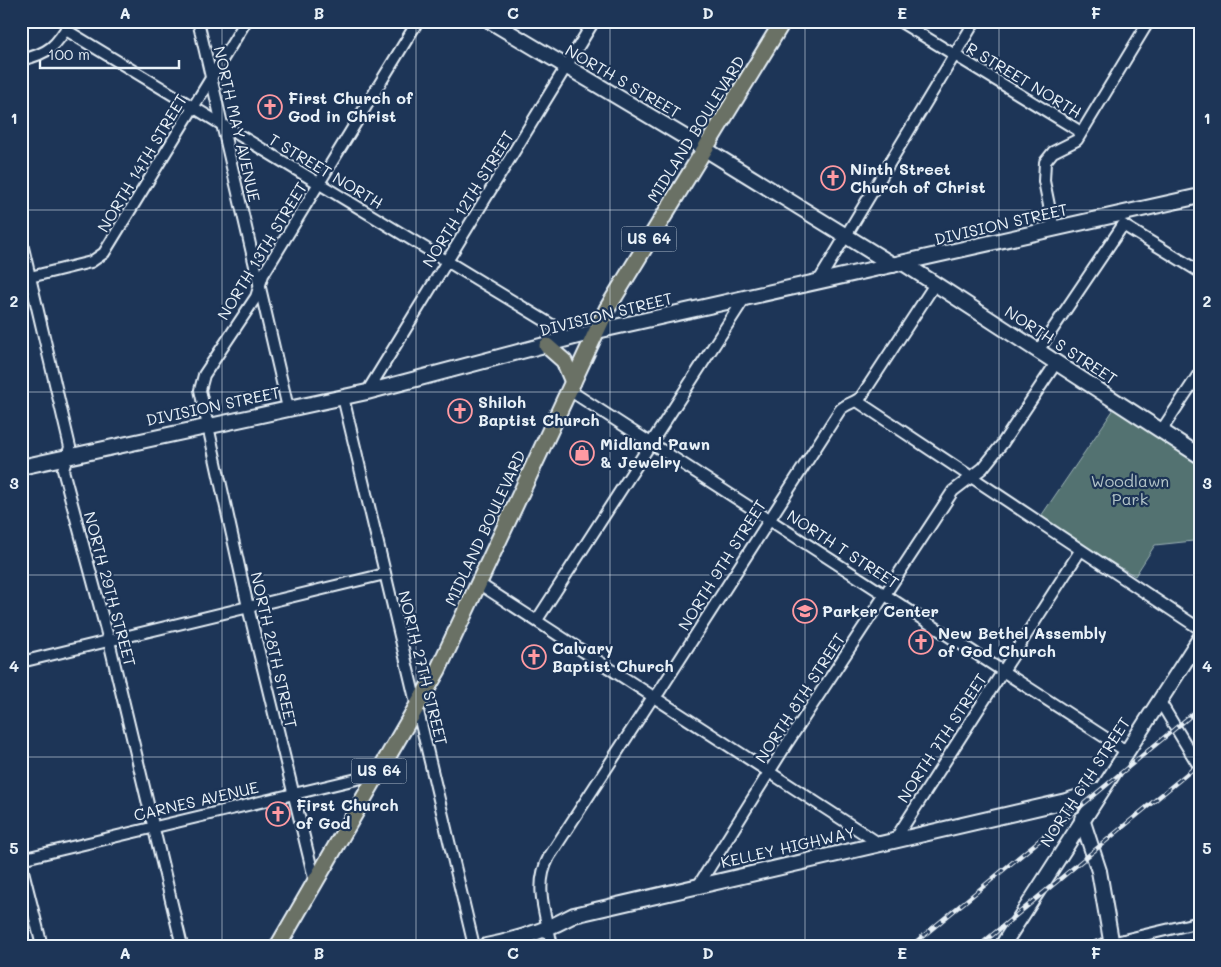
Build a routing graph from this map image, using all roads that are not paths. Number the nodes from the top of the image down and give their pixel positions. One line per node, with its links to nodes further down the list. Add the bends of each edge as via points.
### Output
1 (198, 21): 14 (street, NORTH MAY AVENUE)
2 (246, 21): 14 (street, NORTH 14TH STREET)
3 (418, 21): 19 (street, NORTH 13TH STREET)
4 (490, 21): 13 (street, NORTH S STREET)
5 (594, 21): 13 (street, NORTH 12TH STREET)
6 (783, 21): 18 (main road, MIDLAND BOULEVARD / US 64)
7 (899, 21): 11 (street, R STREET NORTH)
8 (975, 21): 11 (street)
9 (1149, 21): 17 (street)
10 (69, 26): 12 (street, via 54,48); 15 (street, T STREET NORTH)
11 (954, 55): 17 (street, R STREET NORTH); 23 (street)
12 (21, 60)
13 (566, 68): 18 (street, NORTH S STREET); 25 (street, NORTH 12TH STREET)
14 (211, 78): 15 (street, NORTH 14TH STREET); 16 (street, NORTH MAY AVENUE)
15 (194, 107): 16 (street, T STREET NORTH); 28 (street, NORTH 14TH STREET, via 99,259)
16 (222, 125): 19 (street, T STREET NORTH); 31 (street, NORTH MAY AVENUE)
17 (1081, 132): 22 (street, via 1077,140 1053,152 1045,162 1044,181)
18 (705, 149): 23 (street, NORTH S STREET); 33 (main road, MIDLAND BOULEVARD / US 64)
19 (319, 184): 25 (street, T STREET NORTH); 31 (street, NORTH 13TH STREET)
20 (1200, 196): 21 (street, DIVISION STREET)
21 (1122, 220): 22 (street, DIVISION STREET); 27 (street); 36 (street)
22 (1054, 230): 26 (street, DIVISION STREET)
23 (844, 236): 26 (street, NORTH S STREET); 29 (street)
24 (21, 239): 28 (street, NORTH 29TH STREET)
25 (446, 262): 34 (street, T STREET NORTH, via 557,328); 40 (street, NORTH 12TH STREET)
26 (898, 264): 29 (street, DIVISION STREET); 30 (street, NORTH S STREET)
27 (1200, 272)
28 (30, 277): 47 (street, NORTH 29TH STREET, via 70,447)
29 (818, 282): 32 (street, DIVISION STREET)
30 (935, 284): 36 (street, NORTH S STREET); 42 (street, NORTH 9TH STREET)
31 (260, 285): 43 (street, NORTH MAY AVENUE); 44 (street, NORTH 13TH STREET, via 256,297 201,383)
32 (744, 299): 33 (street, DIVISION STREET); 46 (street)
33 (596, 331): 34 (street, DIVISION STREET); 39 (main road, MIDLAND BOULEVARD / US 64)
34 (567, 340): 35 (street, DIVISION STREET)
35 (547, 346): 39 (main road, via 566,364); 40 (street, DIVISION STREET)
36 (1038, 351): 37 (street, NORTH S STREET)
37 (1056, 363): 45 (street, NORTH S STREET); 50 (street, NORTH 8TH STREET, via 1002,444 983,468)
38 (1200, 372): 45 (street)
39 (571, 386): 46 (street, NORTH T STREET); 54 (main road, MIDLAND BOULEVARD / US 64)
40 (367, 392): 41 (street, DIVISION STREET)
41 (343, 397): 43 (street, DIVISION STREET); 53 (street, NORTH 27TH STREET)
42 (857, 401): 50 (street); 51 (street, NORTH 9TH STREET, via 844,405 840,410)
43 (288, 408): 44 (street, DIVISION STREET)
44 (206, 425): 47 (street, DIVISION STREET); 56 (street, NORTH 28TH STREET)
45 (1161, 431): 48 (street, NORTH S STREET)
46 (652, 443): 51 (street, NORTH T STREET); 57 (street)
47 (67, 456): 49 (street, DIVISION STREET); 60 (street, NORTH 29TH STREET, via 63,470)
48 (1200, 456)
49 (21, 467)
50 (971, 477): 52 (street); 55 (street, NORTH 8TH STREET, via 953,491)
51 (770, 520): 55 (street, NORTH T STREET); 63 (street, NORTH 9TH STREET)
52 (1080, 551): 58 (street); 62 (street, NORTH 7TH STREET)
53 (385, 574): 56 (street); 65 (street, NORTH 27TH STREET)
54 (478, 583): 57 (street); 65 (main road, MIDLAND BOULEVARD / US 64, via 438,670)
55 (886, 595): 62 (street, NORTH T STREET); 68 (street, NORTH 8TH STREET)
56 (248, 608): 60 (street); 71 (street, NORTH 28TH STREET)
57 (537, 620): 63 (street)
58 (1200, 629)
59 (1200, 638): 64 (street, NORTH 6TH STREET)
60 (108, 641): 61 (street); 73 (street, NORTH 29TH STREET)
61 (21, 662)
62 (1003, 671): 66 (street, NORTH T STREET); 74 (street, NORTH 7TH STREET)
63 (654, 697): 68 (street); 81 (street, NORTH 9TH STREET, via 543,868 540,883)
64 (1159, 700): 66 (street, NORTH 6TH STREET); 67 (street)
65 (417, 706): 69 (main road, MIDLAND BOULEVARD / US 64); 86 (street, NORTH 27TH STREET)
66 (1126, 751): 70 (street, NORTH 6TH STREET)
67 (1199, 766)
68 (770, 772): 75 (street); 79 (street, NORTH 8TH STREET)
69 (378, 774): 71 (street, CARNES AVENUE); 78 (main road, MIDLAND BOULEVARD / US 64)
70 (1101, 790): 72 (street, NORTH 6TH STREET); 74 (street, KELLEY HIGHWAY)
71 (293, 793): 73 (street, CARNES AVENUE); 78 (street, NORTH 28TH STREET)
72 (1082, 819): 82 (street, via 1099,871); 89 (street, NORTH 6TH STREET)
73 (154, 828): 76 (street, CARNES AVENUE); 84 (street, NORTH 29TH STREET)
74 (894, 841): 75 (street, KELLEY HIGHWAY)
75 (880, 844): 79 (street, KELLEY HIGHWAY)
76 (21, 859)
77 (21, 863): 83 (street)
78 (315, 882): 85 (main road, MIDLAND BOULEVARD / US 64)
79 (698, 886): 81 (street, KELLEY HIGHWAY, via 574,916)
80 (1200, 922): 82 (street)
81 (549, 929): 87 (street, KELLEY HIGHWAY); 88 (street)
82 (1112, 944): 90 (street)
83 (42, 946)
84 (182, 946)
85 (278, 946)
86 (474, 946)
87 (486, 946)
88 (552, 946)
89 (1002, 946)
90 (1098, 946)

